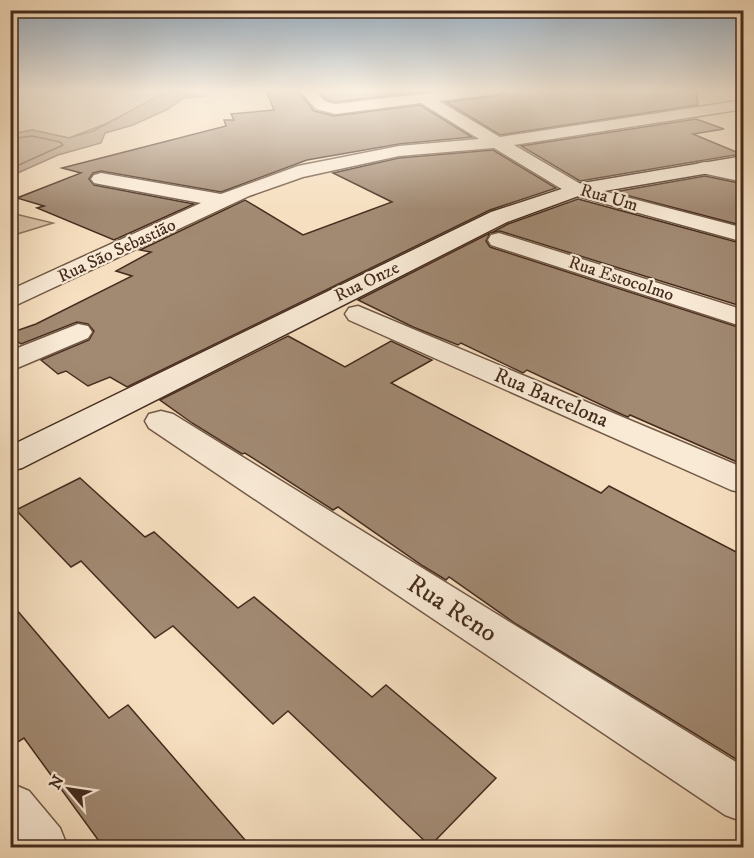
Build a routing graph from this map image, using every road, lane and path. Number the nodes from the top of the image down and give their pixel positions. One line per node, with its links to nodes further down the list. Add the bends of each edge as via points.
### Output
1 (478, 130): 4 (street, Rua Um)
2 (579, 130): 4 (street, Rua São Sebastião)
3 (379, 138): 5 (street)
4 (499, 142): 5 (street, Rua São Sebastião); 10 (street, Rua Um)
5 (399, 150): 11 (street, Rua São Sebastião, via 298,172)
6 (744, 161): 7 (street, Rua Onze)
7 (704, 168): 8 (street); 10 (street, Rua Onze)
8 (744, 176)
9 (101, 178): 11 (street, Rua São Sebastião)
10 (577, 190): 12 (street, Rua Um); 20 (street, Rua Onze, via 499,217)
11 (224, 201): 14 (street, Rua São Sebastião)
12 (744, 235)
13 (499, 240): 16 (street, Rua Estocolmo)
14 (10, 300)
15 (358, 314): 21 (street, Rua Barcelona)
16 (744, 319)
17 (78, 332): 18 (street)
18 (10, 362)
19 (160, 421): 22 (street, Rua Reno)
20 (10, 460)
21 (744, 482)
22 (744, 796)
23 (10, 809): 24 (street)
24 (40, 848)

